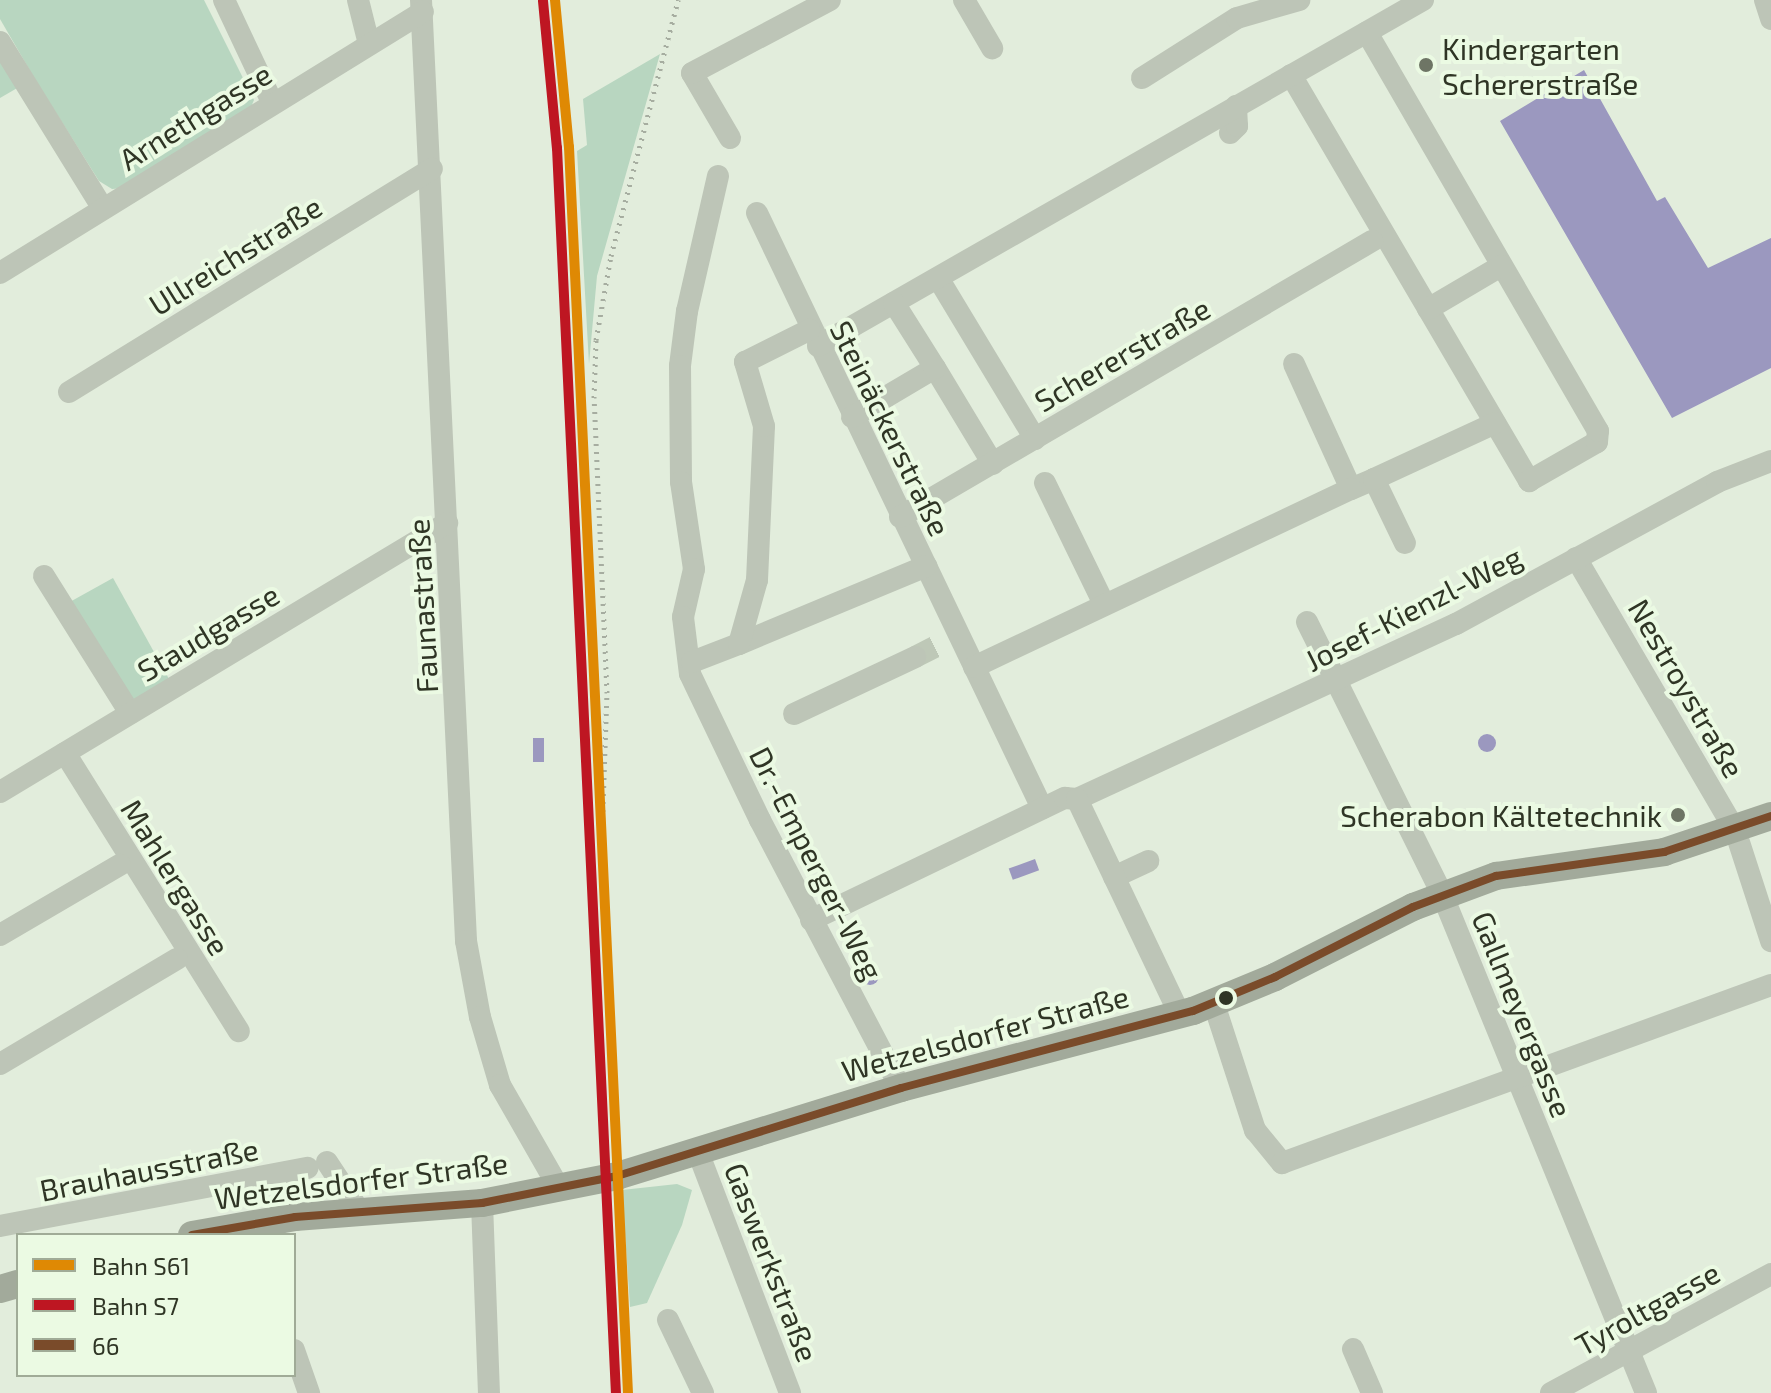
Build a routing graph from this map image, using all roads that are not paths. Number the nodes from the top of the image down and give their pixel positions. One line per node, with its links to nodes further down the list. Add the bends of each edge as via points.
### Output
1 (224, 0): 16 (street)
2 (358, 0): 12 (street)
3 (830, 0): 19 (street, via 692,73)
4 (964, 0): 13 (street)
5 (1299, 0): 15 (street, via 1237,18)
6 (1423, 0): 10 (street)
7 (1765, 0): 9 (street)
8 (422, 6): 12 (street, Arnethgasse); 20 (street, Faunastraße)
9 (1771, 19)
10 (1367, 32): 14 (street); 25 (street)
11 (0, 42): 22 (street)
12 (369, 44): 16 (street, Arnethgasse)
13 (992, 48)
14 (1291, 75): 17 (street); 29 (street)
15 (1142, 78)
16 (272, 102): 22 (street, Arnethgasse)
17 (1236, 106): 18 (street, via 1237,126); 27 (street)
18 (1230, 133)
19 (730, 138)
20 (432, 169): 33 (street, Ullreichstraße); 43 (street, Faunastraße)
21 (718, 176): 53 (street, Dr.-Emperger-Weg, via 680,366 681,482 694,569 683,617)
22 (103, 209): 26 (street, Arnethgasse)
23 (757, 213): 30 (street, Steinäckerstraße)
24 (1372, 241): 36 (street, Schererstraße)
25 (1501, 266): 29 (street); 35 (street, via 1598,431 1597,442 1529,481)
26 (0, 273)
27 (938, 278): 28 (street); 36 (street)
28 (894, 303): 30 (street); 32 (street)
29 (1428, 309): 35 (street)
30 (814, 338): 34 (street, Steinäckerstraße); 50 (street, via 745,362 764,426 764,466 757,580)
31 (1294, 364): 41 (street)
32 (935, 368): 34 (street); 38 (street)
33 (69, 392)
34 (852, 417): 42 (street, Steinäckerstraße)
35 (1495, 423): 39 (street)
36 (1035, 439): 38 (street, Schererstraße)
37 (1771, 461): 45 (street, Josef-Kienzl-Weg, via 1717,482)
38 (993, 464): 42 (street, Schererstraße)
39 (1374, 479): 41 (street); 44 (street)
40 (1045, 483): 48 (street)
41 (1351, 489): 48 (street)
42 (900, 517): 46 (street, Steinäckerstraße)
43 (447, 523): 55 (street, Staudgasse); 79 (street, Faunastraße, via 466,941 500,1085)
44 (1405, 543)
45 (1576, 558): 54 (street, Josef-Kienzl-Weg); 62 (street, Nestroystraße)
46 (926, 566): 50 (street); 52 (street, Steinäckerstraße, via 950,640)
47 (44, 576): 55 (street)
48 (1104, 604): 52 (street)
49 (1307, 622): 54 (street, Gallmeyergasse)
50 (739, 644): 53 (street)
51 (915, 657): 56 (street)
52 (974, 667): 60 (street, Steinäckerstraße)
53 (691, 668): 67 (street, Dr.-Emperger-Weg)
54 (1338, 681): 59 (street, Josef-Kienzl-Weg); 66 (street, Gallmeyergasse)
55 (130, 713): 57 (street, Staudgasse)
56 (794, 714)
57 (65, 753): 58 (street, Staudgasse); 74 (street, Mahlergasse)
58 (0, 792)
59 (1077, 799): 60 (street); 65 (street)
60 (1042, 808): 67 (street)
61 (1771, 816): 62 (main road, Wetzelsdorfer Straße)
62 (1735, 830): 66 (main road, Wetzelsdorfer Straße, via 1664,852 1496,876); 69 (street, Nestroystraße)
63 (1148, 861): 65 (street)
64 (120, 865): 68 (street)
65 (1114, 877): 73 (street)
66 (1442, 894): 72 (main road, Wetzelsdorfer Straße); 76 (street, Gallmeyergasse)
67 (811, 920): 77 (street, Dr.-Emperger-Weg)
68 (0, 935)
69 (1771, 941)
70 (177, 959): 75 (street)
71 (1771, 985): 76 (street, via 1533,1068)
72 (1214, 1004): 73 (main road, Wetzelsdorfer Straße); 76 (street, via 1255,1130 1282,1163)
73 (1180, 1015): 77 (main road, Wetzelsdorfer Straße)
74 (239, 1031)
75 (0, 1064)
76 (1516, 1079): 88 (street, Gallmeyergasse)
77 (901, 1088): 78 (main road, Wetzelsdorfer Straße)
78 (698, 1152): 79 (main road, Wetzelsdorfer Straße); 90 (street, Gaswerkstraße)
79 (559, 1188): 80 (main road, Wetzelsdorfer Straße)
80 (482, 1203): 81 (main road, Wetzelsdorfer Straße); 92 (street)
81 (360, 1212): 82 (street, Brauhausstraße, via 318,1165); 83 (main road, Wetzelsdorfer Straße)
82 (0, 1226)
83 (246, 1230): 84 (main road, Wetzelsdorfer Straße)
84 (214, 1233)
85 (1771, 1274): 88 (street, Tyroltgasse)
86 (668, 1320): 93 (street)
87 (1353, 1349): 94 (street)
88 (1633, 1353): 95 (street, Tyroltgasse); 96 (street, Gallmeyergasse)
89 (296, 1356): 91 (street)
90 (787, 1392)
91 (309, 1393)
92 (489, 1393)
93 (703, 1393)
94 (1372, 1393)
95 (1551, 1393)
96 (1646, 1393)

